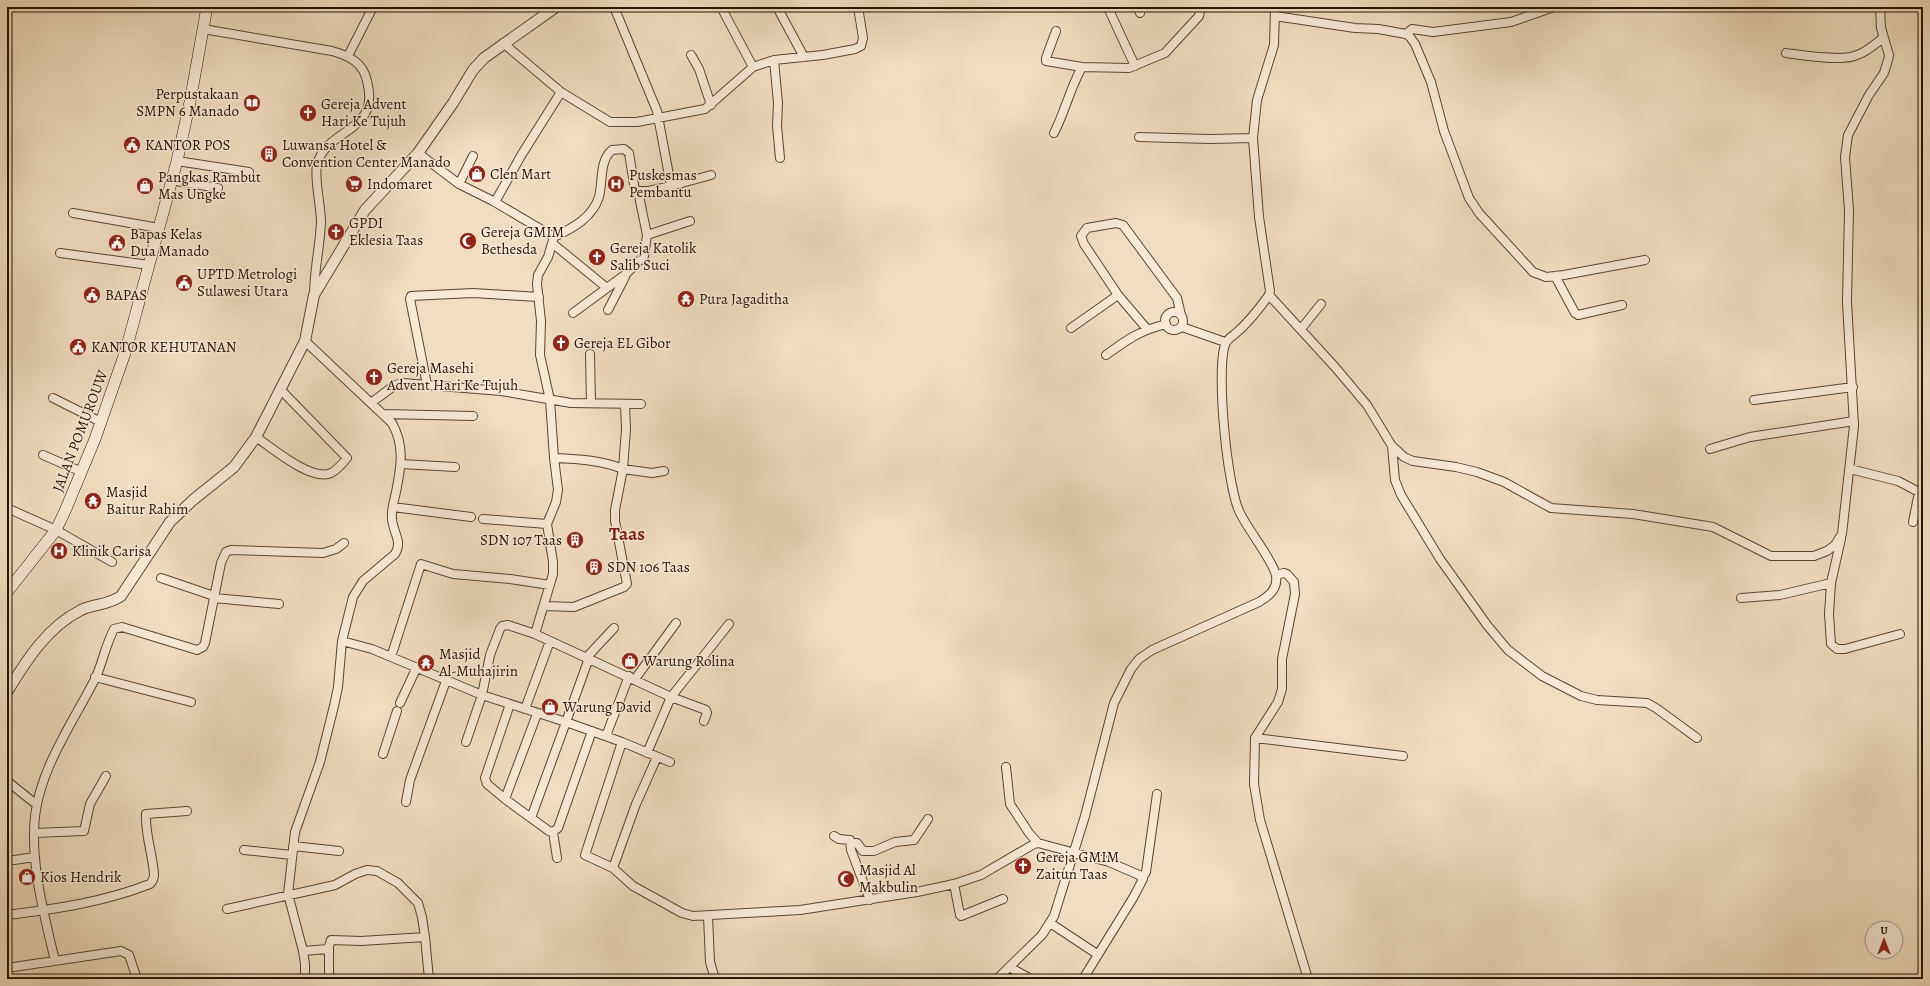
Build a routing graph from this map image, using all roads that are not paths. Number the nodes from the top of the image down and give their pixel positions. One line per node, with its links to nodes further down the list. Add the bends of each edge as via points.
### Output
1 (207, 7): 14 (main road, JALAN POMUROUW)
2 (373, 7): 21 (street)
3 (556, 7): 18 (street)
4 (614, 7): 29 (street)
5 (721, 7): 24 (street)
6 (777, 7): 22 (street)
7 (858, 7): 22 (street, via 863,38 861,46)
8 (1201, 7): 26 (street, via 1199,16 1165,53)
9 (1275, 7): 13 (street)
10 (1554, 7): 16 (street, via 1511,22 1433,32 1412,29)
11 (1880, 7): 17 (street)
12 (1109, 10): 26 (street)
13 (1275, 16): 16 (street); 32 (street, via 1274,45 1257,100)
14 (203, 29): 21 (street); 36 (main road, JALAN POMUROUW)
15 (1056, 31): 25 (street, via 1046,61)
16 (1406, 34): 54 (street, via 1415,44 1431,82 1444,131 1469,198 1479,213 1533,272 1546,277)
17 (1883, 38): 19 (street, via 1861,54 1850,58); 75 (street, via 1889,55 1884,73 1851,129 1845,152 1849,210 1847,302)
18 (503, 43): 27 (street); 33 (street, via 473,70)
19 (1786, 53)
20 (692, 55): 28 (street)
21 (348, 56): 56 (street, via 365,71 370,95 368,111 360,122 326,149 316,166 321,223 314,273)
22 (804, 57): 23 (street)
23 (774, 60): 24 (street); 35 (street)
24 (753, 67): 28 (street)
25 (1082, 67): 26 (street); 30 (street, via 1073,82 1065,110)
26 (1128, 68)
27 (559, 90): 29 (street, via 614,123); 44 (street)
28 (711, 106): 29 (street, via 698,112)
29 (658, 119): 41 (street)
30 (1054, 133)
31 (1139, 137): 32 (street)
32 (1253, 138): 58 (street, via 1258,210)
33 (418, 153): 40 (street); 56 (street, via 365,210)
34 (473, 156): 40 (street)
35 (780, 158)
36 (177, 161): 37 (street); 39 (main road, JALAN POMUROUW)
37 (249, 172)
38 (711, 175): 41 (street)
39 (171, 180): 42 (street); 47 (main road, JALAN POMUROUW)
40 (459, 184): 44 (street)
41 (671, 186): 43 (street)
42 (218, 188)
43 (638, 191): 48 (street); 49 (street, via 634,187 629,154 624,149 612,150 606,157 599,196 593,209 582,221)
44 (492, 201): 49 (street)
45 (73, 213): 47 (street)
46 (690, 221): 48 (street)
47 (159, 228): 52 (main road, JALAN POMUROUW)
48 (647, 235): 53 (street, via 644,256)
49 (553, 240): 55 (street); 59 (street, via 548,257 538,275)
50 (60, 253): 52 (street)
51 (1645, 260): 54 (street)
52 (149, 265): 87 (main road, JALAN POMUROUW, via 126,350)
53 (626, 274): 55 (street); 62 (street)
54 (1555, 276): 61 (street, via 1578,315)
55 (607, 288): 63 (street)
56 (314, 295): 70 (street)
57 (1118, 295): 64 (street, via 1084,244 1081,236 1086,228 1116,223 1123,225 1177,298); 67 (street); 68 (street)
58 (1269, 295): 69 (street); 71 (street, via 1245,325)
59 (539, 297): 74 (street, via 473,293 410,297); 78 (street, via 540,355)
60 (1321, 304): 69 (street)
61 (1622, 305)
62 (608, 310)
63 (573, 313)
64 (1181, 315): 65 (street, via 1177,312 1168,315); 66 (street)
65 (1166, 324): 66 (street, via 1172,330); 68 (street)
66 (1182, 327): 71 (street)
67 (1071, 328)
68 (1147, 329): 73 (street, via 1132,336)
69 (1300, 329): 89 (street, via 1367,405)
70 (305, 341): 76 (street); 80 (street)
71 (1226, 342): 110 (street, via 1221,379 1235,501)
72 (590, 354): 81 (street)
73 (1106, 356)
74 (427, 385): 78 (street, via 501,391); 80 (street, via 395,385)
75 (1853, 387): 79 (street); 86 (street)
76 (281, 390): 88 (street); 88 (street, via 348,458 330,473 320,474 295,464)
77 (53, 398): 87 (street)
78 (550, 400): 81 (street); 92 (street)
79 (1754, 400)
80 (371, 403): 84 (street)
81 (591, 403): 82 (street)
82 (625, 404): 83 (street); 95 (street)
83 (641, 404)
84 (384, 414): 85 (street); 93 (street, via 396,431 402,453)
85 (473, 416)
86 (1854, 421): 90 (street, via 1750,438); 96 (street)
87 (101, 422): 98 (main road, JALAN POMUROUW)
88 (256, 437): 132 (street, via 234,467 170,522 121,596 116,600 82,609 68,617 47,635)
89 (1392, 446): 107 (street, via 1409,460 1477,472 1504,482 1551,508 1633,514 1713,528 1771,556 1814,556 1835,545); 144 (street, via 1395,480 1401,495 1440,559 1508,650 1542,676 1581,696 1597,700 1647,703)
90 (1710, 449)
91 (43, 455): 98 (street)
92 (554, 458): 95 (street, via 588,461); 105 (street, via 558,495)
93 (401, 464): 94 (street); 100 (street)
94 (455, 467)
95 (623, 469): 97 (street, via 652,473); 118 (street, via 615,521 628,584 579,606)
96 (1850, 469): 99 (street, via 1898,481); 107 (street)
97 (664, 471)
98 (82, 472): 106 (main road, JALAN POMUROUW)
99 (1921, 490): 104 (street)
100 (393, 507): 102 (street); 124 (street, via 392,519 399,542 398,549 358,588 349,608)
101 (7, 508): 106 (street)
102 (471, 517)
103 (483, 519): 105 (street)
104 (1913, 522)
105 (547, 524): 113 (street, via 554,562)
106 (56, 530): 109 (street); 114 (main road, JALAN POMUROUW)
107 (1842, 534): 112 (street)
108 (344, 543): 115 (street, via 336,550 323,552 231,550 224,555)
109 (112, 562)
110 (1276, 575): 143 (street, via 1287,574 1294,582 1294,609 1282,659 1282,689 1278,702); 170 (street, via 1276,586 1266,598 1166,642 1139,659 1131,669 1114,704)
111 (161, 578): 115 (street)
112 (1831, 583): 116 (street, via 1780,594); 123 (street, via 1830,641 1834,648 1856,647)
113 (550, 585): 118 (street); 126 (street, via 461,575 421,564)
114 (7, 592)
115 (214, 597): 117 (street); 129 (street, via 203,647 192,649 117,627 112,632)
116 (1741, 598)
117 (279, 604)
118 (544, 606): 122 (street)
119 (676, 623): 130 (street)
120 (729, 624): 134 (street)
121 (614, 628): 127 (street)
122 (535, 634): 125 (street); 133 (street, via 508,625 502,626 492,650)
123 (1900, 634)
124 (342, 641): 126 (street); 167 (street, via 334,706 320,762 300,814)
125 (550, 641): 127 (street); 137 (street)
126 (391, 657): 128 (street)
127 (588, 658): 130 (street); 140 (street)
128 (412, 667): 131 (street); 148 (street)
129 (96, 677): 135 (street); 158 (street, via 54,757)
130 (632, 678): 134 (street); 142 (street)
131 (446, 681): 133 (street); 157 (street, via 410,780)
132 (7, 692)
133 (482, 695): 136 (street); 145 (street)
134 (671, 698): 139 (street, via 706,710); 147 (street)
135 (191, 702)
136 (510, 704): 137 (street); 156 (street, via 485,778 487,784)
137 (525, 709): 138 (street)
138 (537, 714): 140 (street); 156 (street)
139 (704, 721)
140 (566, 722): 141 (street); 160 (street)
141 (592, 731): 142 (street); 162 (street, via 558,828)
142 (606, 736): 146 (street)
143 (1254, 738): 149 (street); 201 (street, via 1254,784 1260,820)
144 (1698, 738)
145 (466, 742)
146 (622, 742): 147 (street); 175 (street, via 585,851 588,857)
147 (647, 753): 150 (street)
148 (384, 754)
149 (1402, 756)
150 (657, 757): 151 (street); 175 (street, via 636,804)
151 (670, 762)
152 (1006, 767): 166 (street, via 1010,804)
153 (106, 776): 163 (street, via 90,804 84,831)
154 (7, 781): 158 (street)
155 (1157, 794): 176 (street, via 1146,872)
156 (505, 800): 160 (street)
157 (406, 802)
158 (37, 805): 163 (street)
159 (187, 812): 182 (street, via 146,814 148,846 154,875 150,884 106,899)
160 (531, 818): 162 (street)
161 (928, 819): 165 (street, via 912,840 895,842 871,852 863,851 857,843)
162 (553, 832): 173 (street)
163 (34, 833): 172 (street)
164 (834, 836): 165 (street, via 848,839)
165 (851, 843): 179 (street, via 851,850)
166 (1038, 843): 170 (street); 177 (street, via 981,875)
167 (293, 846): 169 (street); 171 (street)
168 (244, 850): 171 (street)
169 (340, 852)
170 (1074, 854): 176 (street, via 1109,862); 185 (street)
171 (292, 855): 178 (street)
172 (35, 857): 174 (street); 182 (street)
173 (557, 858)
174 (7, 861)
175 (613, 868): 184 (street, via 633,886 676,910 688,915)
176 (1142, 878): 189 (street, via 1133,898)
177 (954, 884): 179 (street); 180 (street, via 961,916)
178 (288, 894): 181 (street, via 257,904); 186 (street, via 335,885 367,870 377,871 411,894 420,909); 188 (street)
179 (870, 900): 184 (street, via 800,910)
180 (1003, 900)
181 (227, 909)
182 (44, 910): 183 (street); 190 (street)
183 (7, 915)
184 (708, 916): 197 (street, via 710,962)
185 (1050, 923): 189 (street); 191 (street, via 1042,935)
186 (425, 937): 187 (street, via 331,940); 196 (street)
187 (329, 948): 188 (street); 195 (street)
188 (303, 950): 194 (street)
189 (1097, 954): 200 (street)
190 (55, 960): 192 (street); 193 (street, via 123,951 129,955)
191 (1009, 967): 198 (street); 199 (street)
192 (7, 968)
193 (137, 979)
194 (304, 979)
195 (329, 979)
196 (429, 979)
197 (715, 979)
198 (998, 979)
199 (1031, 979)
200 (1083, 979)
201 (1308, 979)

